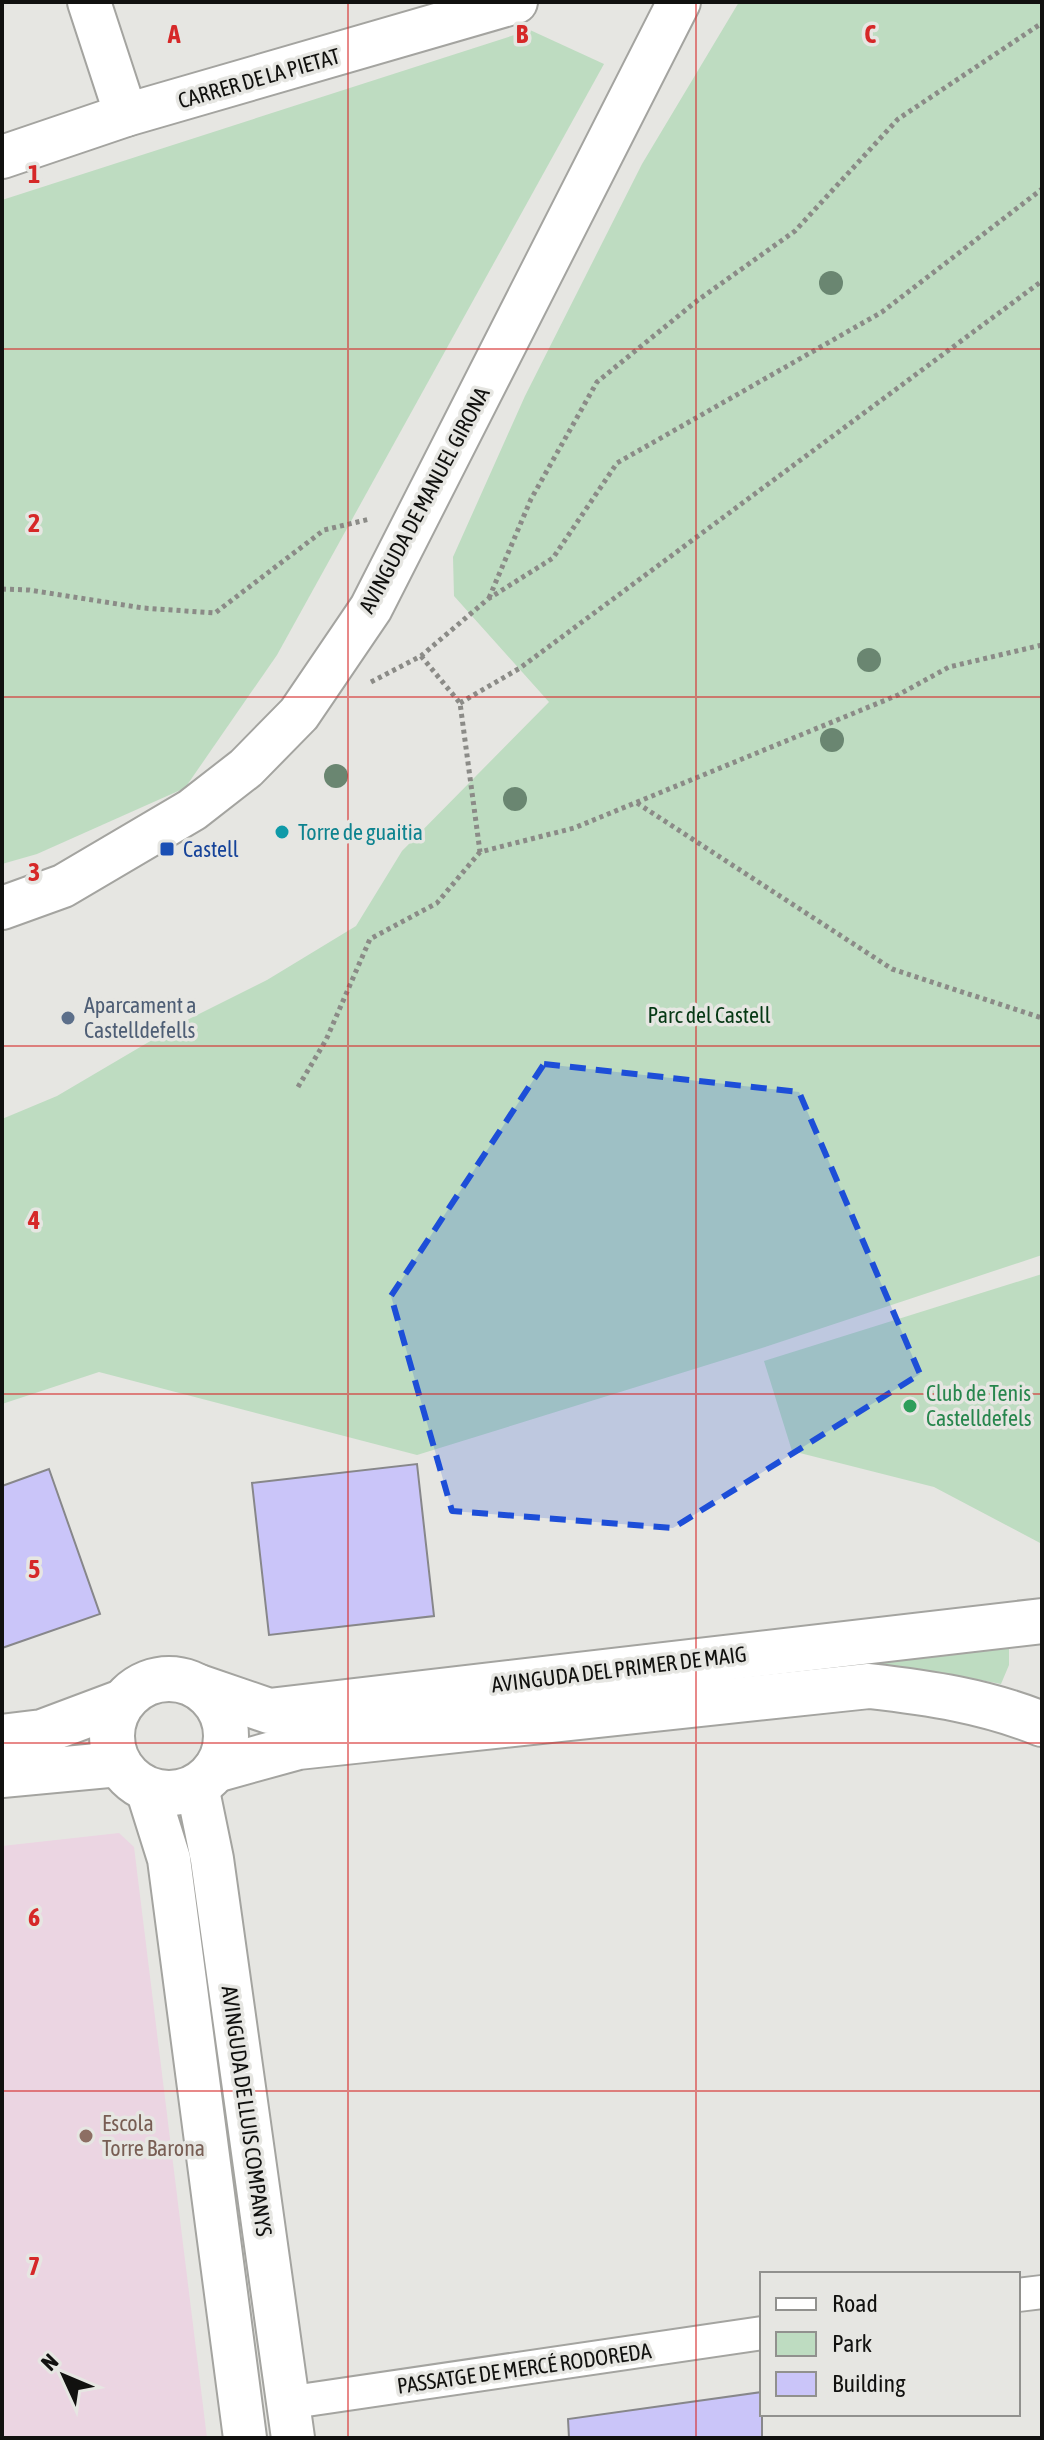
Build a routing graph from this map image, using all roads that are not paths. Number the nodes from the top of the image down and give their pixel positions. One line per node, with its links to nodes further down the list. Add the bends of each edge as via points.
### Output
1 (89, 2): 5 (street)
2 (516, 2): 4 (street, CARRER DE LA PIETAT)
3 (677, 2): 7 (street, AVINGUDA DE MANUEL GIRONA, via 371,608 299,714 246,768 192,810 63,886)
4 (418, 17): 5 (street, CARRER DE LA PIETAT)
5 (126, 115): 6 (street, CARRER DE LA PIETAT)
6 (2, 157)
7 (2, 908)
8 (1042, 1621): 9 (street, AVINGUDA DEL PRIMER DE MAIG, via 269,1711)
9 (199, 1687): 10 (street, via 181,1680 154,1680); 15 (street, via 216,1703 225,1725 225,1748)
10 (122, 1702): 12 (street, via 42,1732); 14 (street, via 111,1733)
11 (1042, 1724): 15 (street, AVINGUDA DEL PRIMER DE MAIG, via 951,1695 869,1686 298,1747)
12 (2, 1737)
13 (2, 1775): 14 (street)
14 (133, 1777): 15 (street, via 172,1793); 20 (street, AVINGUDA DE LLUIS COMPANYS, via 169,1859)
15 (206, 1778): 19 (street, AVINGUDA DE LLUIS COMPANYS, via 212,1859)
16 (1042, 2292): 17 (street)
17 (1020, 2295)
18 (760, 2333): 19 (street, PASSATGE DE MERCÉ RODOREDA)
19 (290, 2420)
20 (245, 2438)

